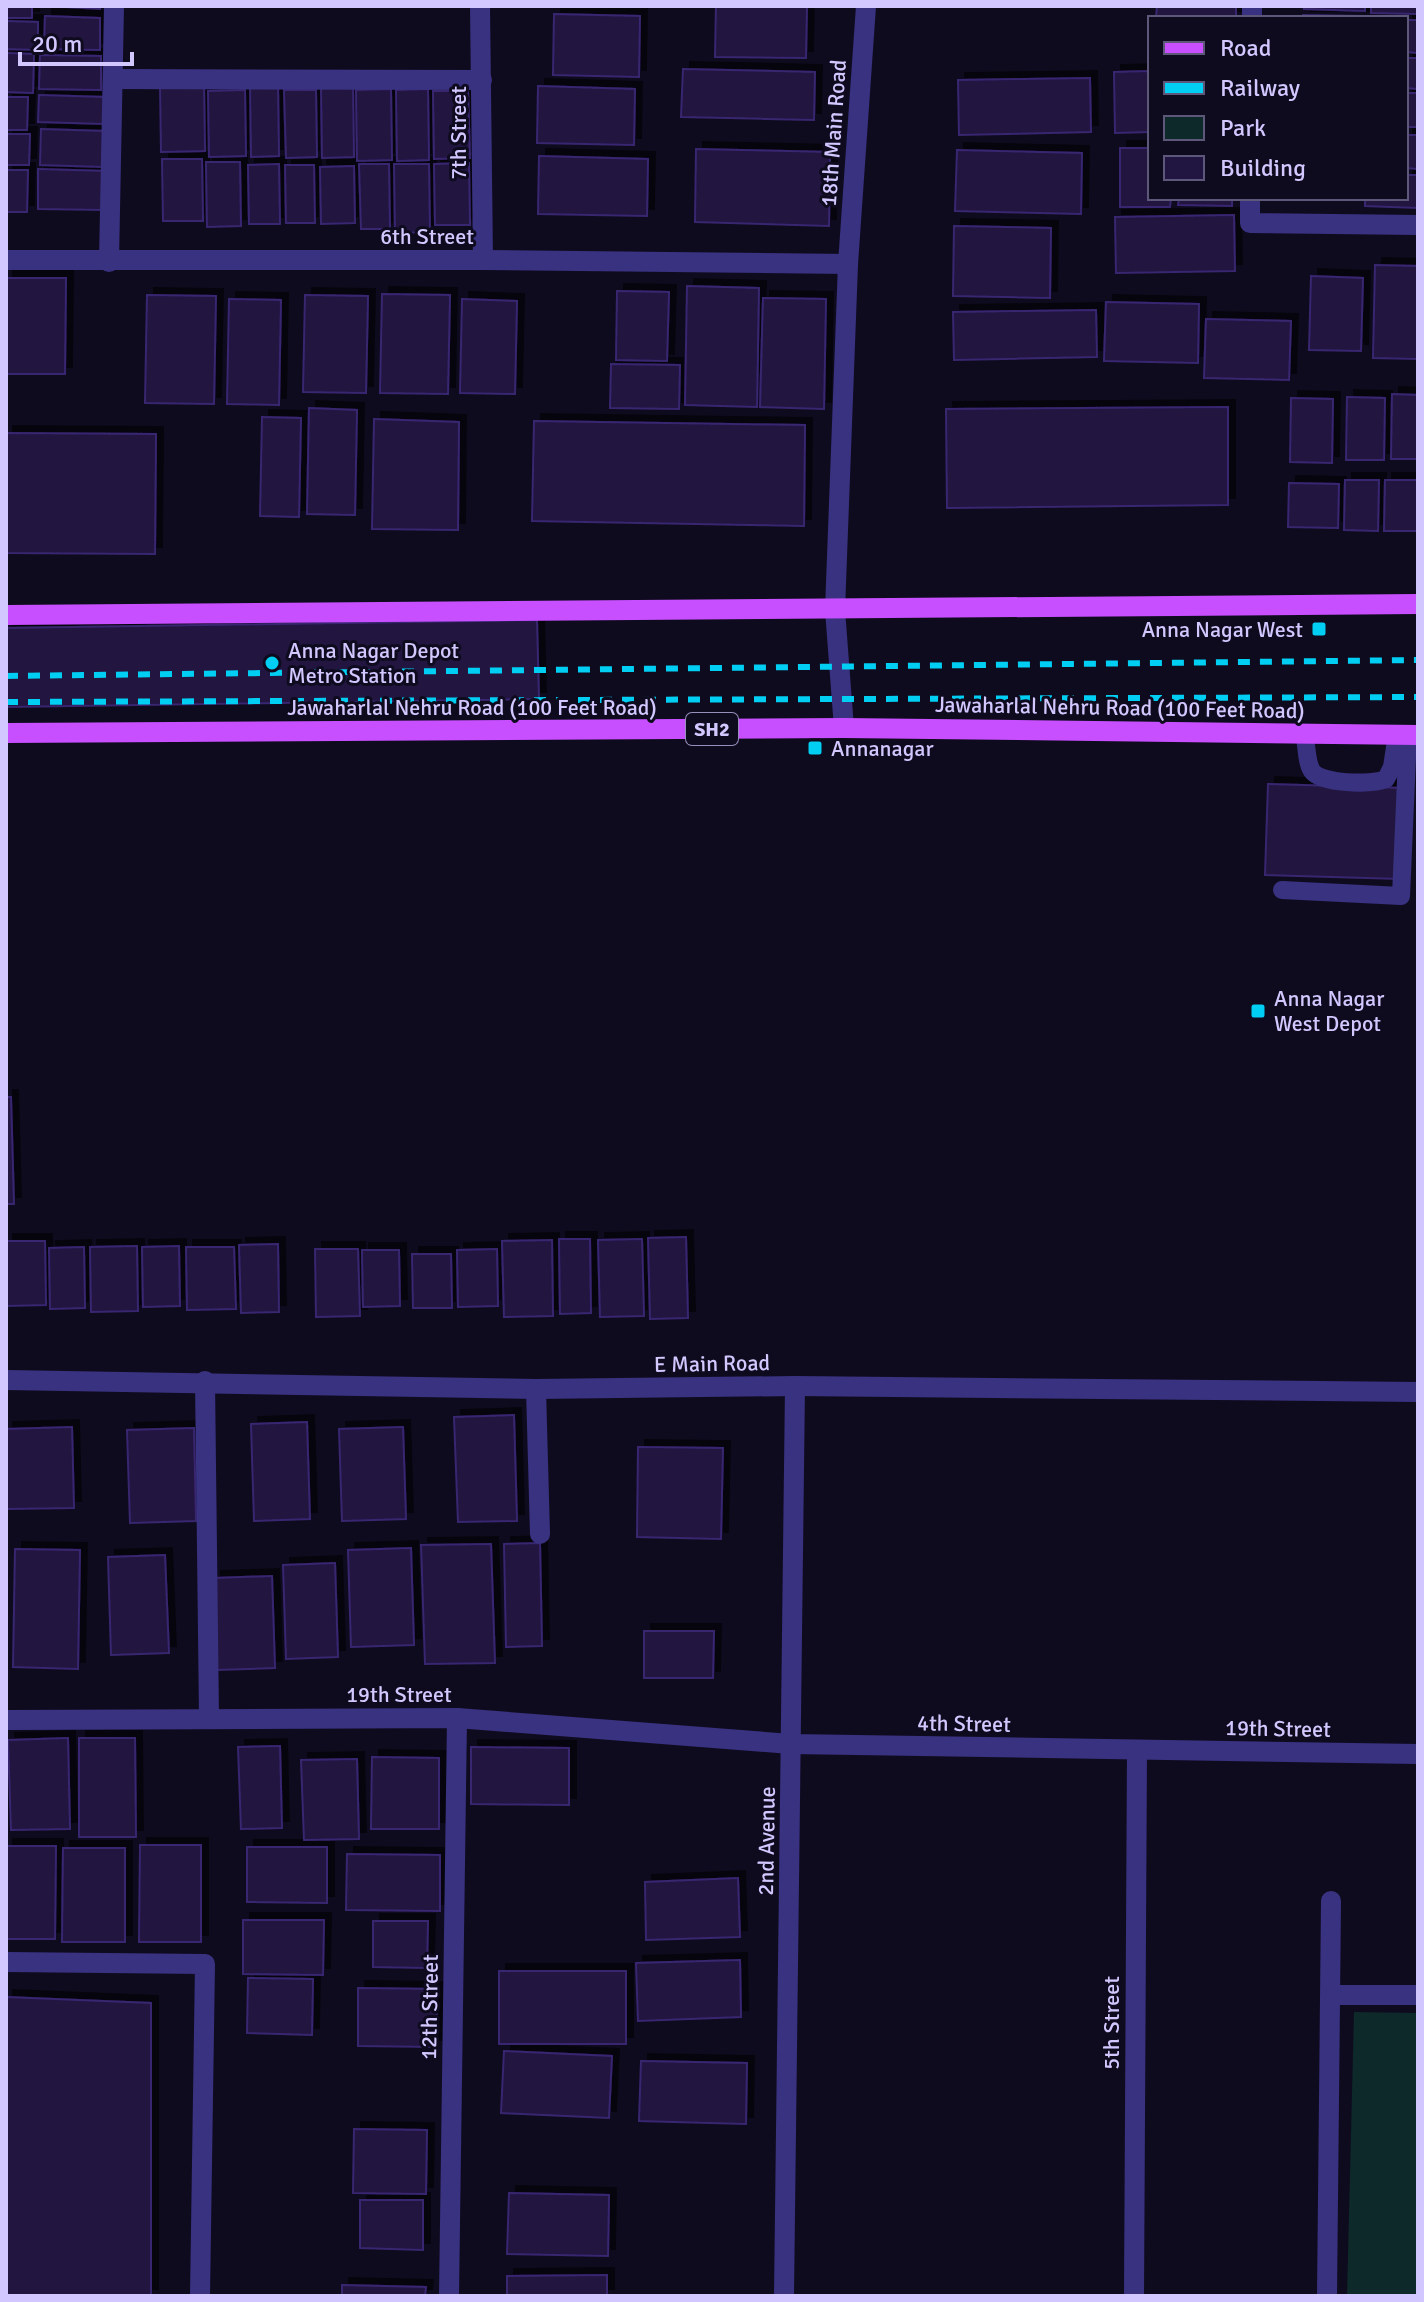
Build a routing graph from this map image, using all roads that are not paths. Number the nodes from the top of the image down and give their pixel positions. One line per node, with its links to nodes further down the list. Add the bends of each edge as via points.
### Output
1 (114, 6): 4 (street)
2 (480, 6): 5 (street, 7th Street)
3 (866, 6): 11 (street, 18th Main Road)
4 (113, 79): 5 (street); 10 (street)
5 (482, 80): 9 (street, 7th Street)
6 (1250, 200): 7 (street, via 1250,223)
7 (1418, 225)
8 (6, 260): 10 (street, 6th Street)
9 (483, 260): 10 (street, 6th Street); 11 (street, 6th Street)
10 (109, 262)
11 (848, 264): 13 (street, 18th Main Road)
12 (1418, 604): 13 (main road)
13 (835, 610): 14 (main road); 15 (street, 18th Main Road)
14 (6, 615)
15 (844, 728): 16 (main road, Jawaharlal Nehru Road (100 Feet Road) / SH2); 17 (main road, Jawaharlal Nehru Road (100 Feet Road) / SH2)
16 (6, 733)
17 (1304, 733): 18 (main road, Jawaharlal Nehru Road (100 Feet Road) / SH2); 18 (lane, via 1314,774 1366,783 1386,779)
18 (1407, 734): 19 (lane, via 1401,896)
19 (1282, 890)
20 (6, 1380): 21 (street, E Main Road)
21 (205, 1381): 23 (street, E Main Road); 26 (street)
22 (795, 1386): 23 (street, E Main Road); 24 (street, E Main Road); 29 (street, 2nd Avenue)
23 (536, 1389): 25 (street)
24 (1418, 1392)
25 (540, 1534)
26 (209, 1717): 27 (street, 19th Street); 28 (street, 19th Street)
27 (457, 1718): 29 (street, 19th Street); 37 (street, 12th Street)
28 (6, 1720)
29 (791, 1744): 30 (street, 4th Street); 38 (street, 2nd Avenue)
30 (1137, 1750): 31 (street, 19th Street); 39 (street, 5th Street)
31 (1418, 1754)
32 (1331, 1901): 34 (street)
33 (6, 1962): 36 (street, via 205,1964)
34 (1331, 1995): 35 (street); 40 (street)
35 (1418, 1995)
36 (200, 2296)
37 (449, 2296)
38 (784, 2296)
39 (1134, 2296)
40 (1327, 2296)

